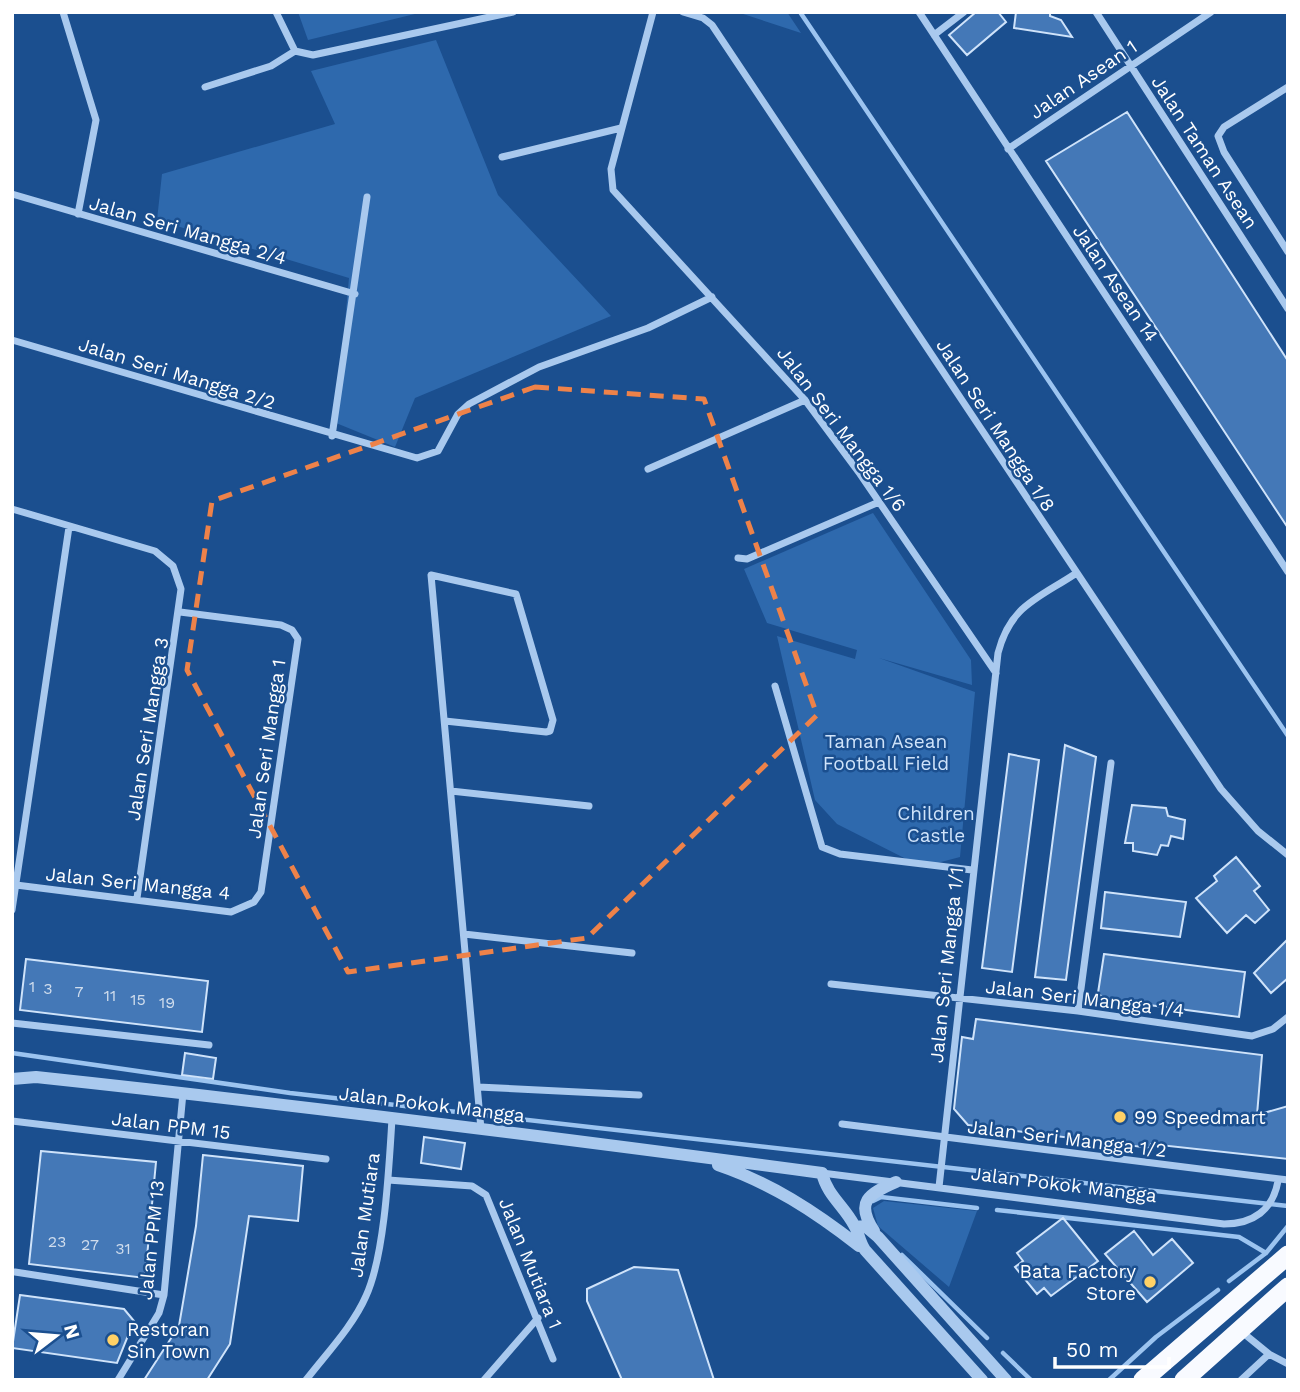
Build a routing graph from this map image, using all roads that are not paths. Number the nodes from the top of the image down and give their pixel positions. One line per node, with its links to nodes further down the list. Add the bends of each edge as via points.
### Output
1 (63, 12): 20 (street, via 96,120)
2 (276, 12): 11 (street)
3 (513, 12): 11 (street, via 313,55)
4 (653, 12): 15 (street)
5 (683, 12): 34 (street, Jalan Seri Mangga 1/8, via 712,25)
6 (919, 12): 10 (street, Jalan Asean 14)
7 (964, 12): 10 (street)
8 (1096, 12): 12 (street, Jalan Taman Asean)
9 (1211, 12): 12 (street, Jalan Asean 1)
10 (934, 35): 16 (street, Jalan Asean 14)
11 (295, 51): 13 (street, via 271,66)
12 (1130, 65): 16 (street, Jalan Asean 1); 24 (street, Jalan Taman Asean)
13 (205, 87)
14 (1288, 87): 21 (street, via 1224,127 1218,136)
15 (621, 128): 17 (street); 23 (street, Jalan Seri Mangga 1/6, via 611,169 613,190)
16 (1008, 149): 33 (street, Jalan Asean 14)
17 (502, 157)
18 (12, 194): 20 (street, Jalan Seri Mangga 2/4)
19 (367, 197): 22 (street)
20 (78, 215): 22 (street, Jalan Seri Mangga 2/4)
21 (1288, 252)
22 (355, 294): 27 (street)
23 (712, 297): 26 (street, Jalan Seri Mangga 1/6); 27 (street, Jalan Seri Mangga 2/2, via 648,328 539,368 469,404 458,414 445,442 428,456 405,456)
24 (1288, 309)
25 (12, 340): 27 (street, Jalan Seri Mangga 2/2)
26 (804, 400): 28 (street); 29 (street, Jalan Seri Mangga 1/6)
27 (332, 436)
28 (648, 469)
29 (879, 502): 32 (street, via 747,559); 36 (street, Jalan Seri Mangga 1/6)
30 (12, 509): 31 (street)
31 (69, 527): 35 (street, Jalan Seri Mangga 3, via 155,551 173,566 181,589); 44 (street)
32 (738, 558)
33 (1288, 572)
34 (1075, 574): 36 (street, Jalan Seri Mangga 1/1, via 1025,606 1006,625); 42 (street, Jalan Seri Mangga 1/8, via 1221,789 1248,822)
35 (180, 612): 45 (street, Jalan Seri Mangga 3); 46 (street, Jalan Seri Mangga 1, via 281,625 298,639 261,892)
36 (996, 673): 43 (street, Jalan Seri Mangga 1/1)
37 (775, 686): 43 (street, via 822,847 840,855)
38 (445, 721): 38 (street, via 436,628 431,575 516,594 553,720 546,732); 40 (street)
39 (1111, 763): 52 (street)
40 (451, 791): 41 (street); 48 (street)
41 (589, 806)
42 (1288, 855)
43 (972, 870): 51 (street, Jalan Seri Mangga 1/1)
44 (16, 885): 45 (street, Jalan Seri Mangga 4); 47 (street)
45 (137, 898): 46 (street, Jalan Seri Mangga 4, via 231,912)
46 (254, 902)
47 (12, 910)
48 (464, 934): 49 (street); 59 (street)
49 (632, 953)
50 (831, 984): 51 (street, Jalan Seri Mangga 1/4)
51 (959, 999): 52 (street, Jalan Seri Mangga 1/4); 66 (street, Jalan Seri Mangga 1/1)
52 (1078, 1011): 53 (street, Jalan Seri Mangga 1/4, via 1252,1036 1262,1035)
53 (1288, 1017)
54 (12, 1023): 55 (street)
55 (209, 1045)
56 (12, 1069): 57 (street, Jalan Pokok Mangga)
57 (36, 1077): 58 (street, Jalan Pokok Mangga); 60 (street, Jalan Pokok Mangga)
58 (12, 1079)
59 (478, 1087): 61 (street); 64 (street)
60 (183, 1093): 62 (street, Jalan Pokok Mangga); 67 (street, Jalan PPM 13)
61 (639, 1095)
62 (392, 1119): 64 (street, Jalan Pokok Mangga); 71 (street, Jalan Mutiara)
63 (12, 1121): 67 (street, Jalan PPM 15)
64 (481, 1123): 68 (street, Jalan Pokok Mangga)
65 (842, 1124): 66 (street, Jalan Seri Mangga 1/2)
66 (942, 1138): 73 (street, Jalan Seri Mangga 1/2); 75 (street, Jalan Seri Mangga 1/1)
67 (177, 1141): 69 (street, Jalan PPM 15); 82 (street, Jalan PPM 13)
68 (685, 1155): 70 (street, Jalan Pokok Mangga); 78 (street, via 750,1176 788,1195)
69 (326, 1159)
70 (822, 1173): 74 (street, Jalan Pokok Mangga); 76 (street, via 831,1197)
71 (388, 1180): 83 (street, Jalan Mutiara 1, via 472,1186 486,1195); 89 (street, Jalan Mutiara, via 369,1289)
72 (1288, 1180): 73 (street, Jalan Seri Mangga 1/2)
73 (1278, 1181): 75 (street, Jalan Pokok Mangga, via 1273,1199 1258,1217 1224,1224)
74 (896, 1182): 75 (street, Jalan Pokok Mangga); 77 (street, via 865,1202 867,1220)
75 (939, 1187)
76 (856, 1227): 77 (street, via 865,1226); 78 (street)
77 (878, 1237): 92 (street)
78 (864, 1250): 91 (street)
79 (1288, 1255): 93 (highway)
80 (15, 1272): 82 (street)
81 (1288, 1287): 84 (highway)
82 (164, 1295): 88 (street, Jalan PPM 13, via 159,1313)
83 (538, 1318): 86 (street, Jalan Mutiara 1); 90 (street)
84 (1240, 1330): 85 (street); 94 (highway)
85 (1269, 1354): 87 (street); 95 (street)
86 (553, 1359)
87 (1288, 1364)
88 (118, 1380)
89 (306, 1380)
90 (484, 1380)
91 (982, 1380)
92 (1006, 1380)
93 (1143, 1380)
94 (1184, 1380)
95 (1241, 1380)

